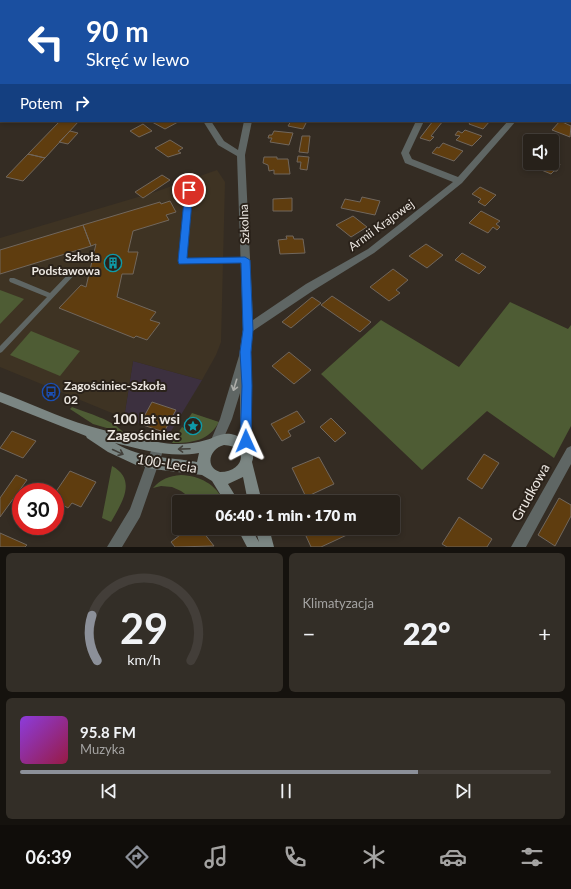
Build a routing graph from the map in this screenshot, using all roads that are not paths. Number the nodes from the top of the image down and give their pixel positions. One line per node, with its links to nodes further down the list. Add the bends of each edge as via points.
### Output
1 (208, 122): 5 (street, via 221,143)
2 (248, 122): 5 (street, Szkolna)
3 (420, 122): 6 (street, via 405,154 408,161)
4 (511, 122): 6 (street, Armii Krajowej)
5 (241, 155): 8 (street, Szkolna)
6 (459, 181): 12 (street, Armii Krajowej, via 371,251 310,287)
7 (189, 190): 8 (lane, via 182,261)
8 (245, 260): 12 (street, Szkolna)
9 (75, 271): 11 (lane)
10 (12, 280): 11 (lane)
11 (51, 296): 13 (lane)
12 (248, 330): 14 (street, Szkolna)
13 (0, 350)
14 (246, 352): 17 (street, Szkolna, one-way to 17, via 226,419); 20 (street, Szkolna)
15 (0, 397): 16 (street, 100-Lecia)
16 (88, 431): 18 (street, 100-Lecia); 21 (street, 100-Lecia, one-way to 21, via 130,457)
17 (214, 442): 18 (street, 100-Lecia, one-way to 18, via 188,449); 20 (street, via 231,439 243,445); 22 (street, via 204,456)
18 (158, 448): 21 (street)
19 (571, 452): 31 (street, Grudkowa)
20 (246, 457): 23 (street, via 243,470 231,478); 25 (street)
21 (153, 463): 22 (street, 100-Lecia, via 196,466); 28 (street, via 135,512)
22 (206, 470): 23 (street)
23 (217, 478): 24 (street)
24 (228, 495)
25 (254, 495)
26 (248, 535): 29 (street)
27 (264, 535): 30 (street)
28 (114, 547)
29 (254, 547)
30 (267, 547)
31 (518, 547)

